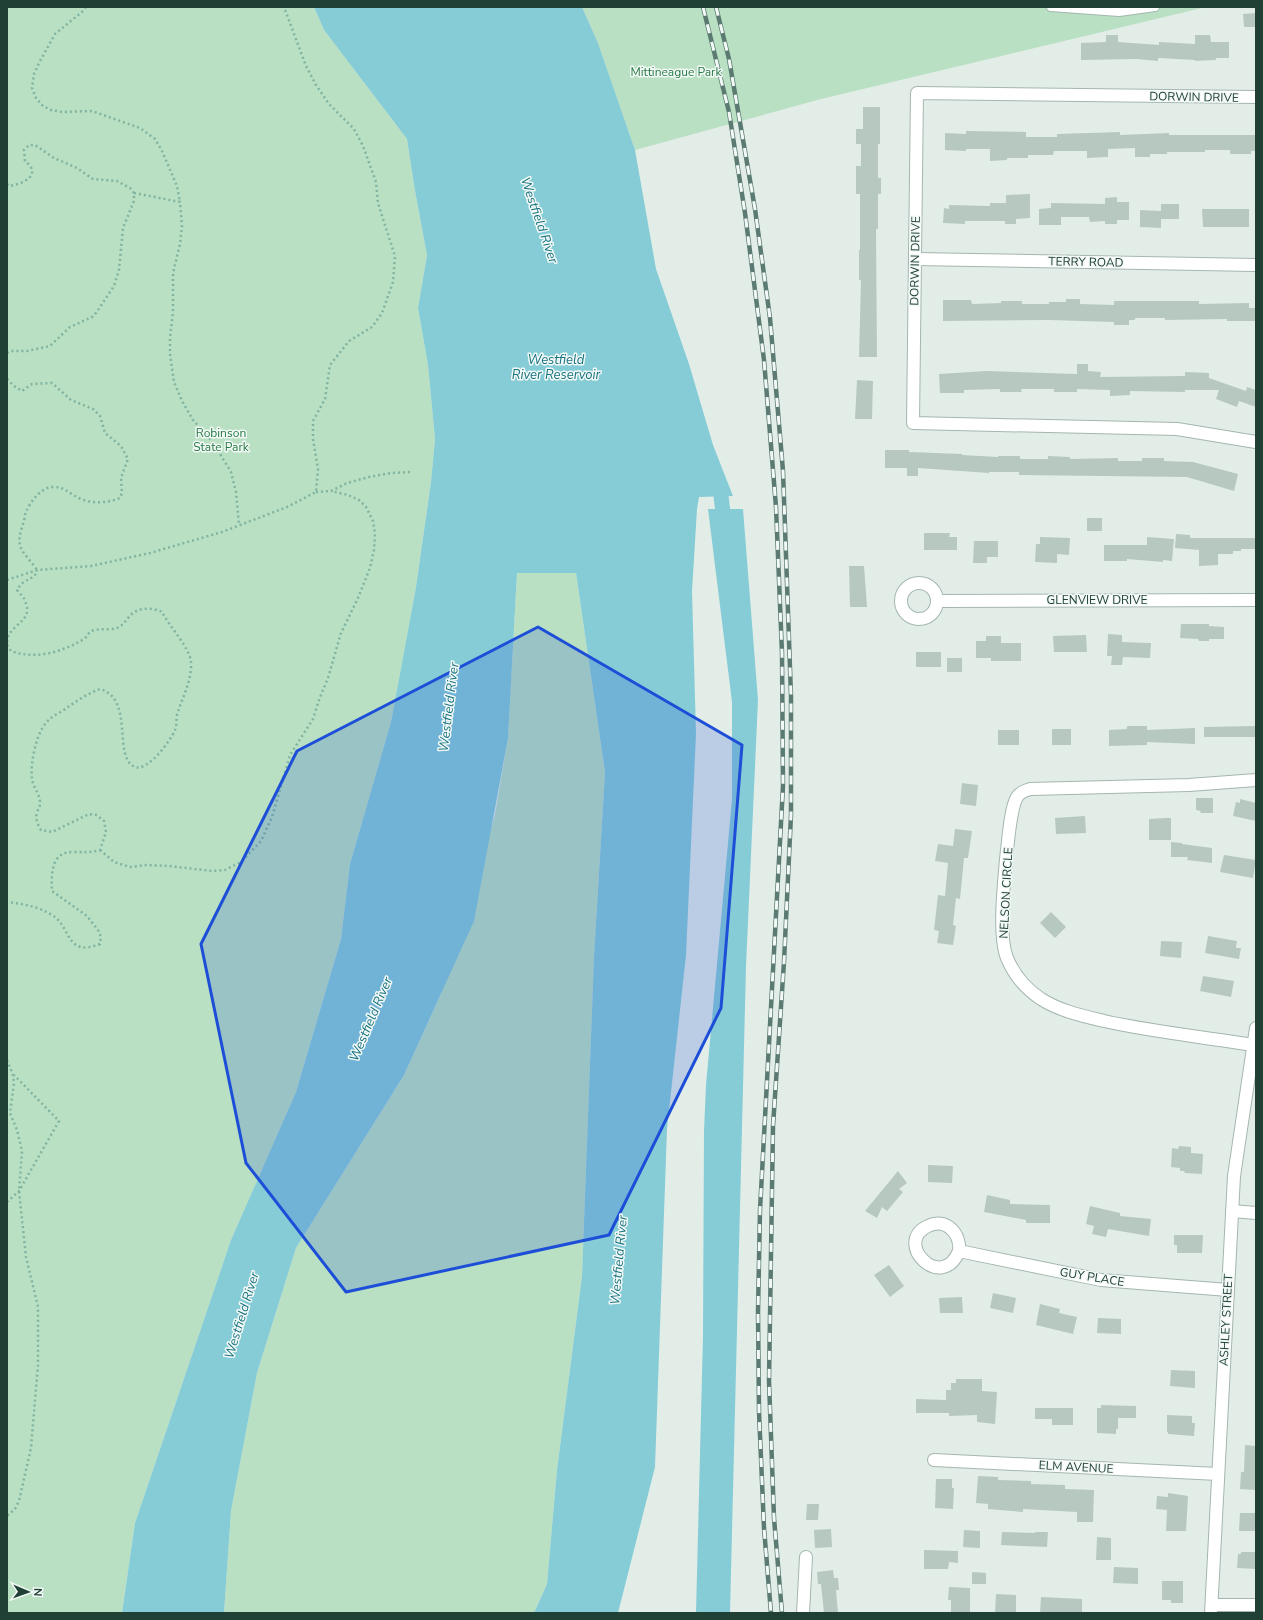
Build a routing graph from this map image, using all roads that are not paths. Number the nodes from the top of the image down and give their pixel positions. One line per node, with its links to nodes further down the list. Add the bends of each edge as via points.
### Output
1 (1051, 7): 2 (lane, via 1118,12)
2 (1155, 7)
3 (1256, 97): 4 (street, DORWIN DRIVE, via 917,93)
4 (915, 259): 5 (street, TERRY ROAD); 6 (street, DORWIN DRIVE, via 913,423 1177,429)
5 (1256, 265)
6 (1256, 442)
7 (1256, 600): 8 (street, GLENVIEW DRIVE)
8 (937, 601)
9 (1256, 780): 11 (street, NELSON CIRCLE, via 1189,785 1038,789 1022,792 1014,805 1008,846 1003,936 1007,958 1019,980 1034,994 1053,1005 1083,1016 1129,1026)
10 (1256, 1028): 11 (street, ASHLEY STREET)
11 (1253, 1044): 12 (street, ASHLEY STREET, via 1234,1176)
12 (1232, 1211): 13 (street); 15 (street, ASHLEY STREET)
13 (1256, 1213)
14 (958, 1251): 15 (street, GUY PLACE, via 1101,1280)
15 (1228, 1290): 17 (street, ASHLEY STREET)
16 (934, 1460): 17 (street, ELM AVENUE)
17 (1218, 1474): 20 (street, ASHLEY STREET)
18 (806, 1556): 21 (street)
19 (1256, 1605): 20 (street)
20 (1212, 1609)
21 (803, 1613)

